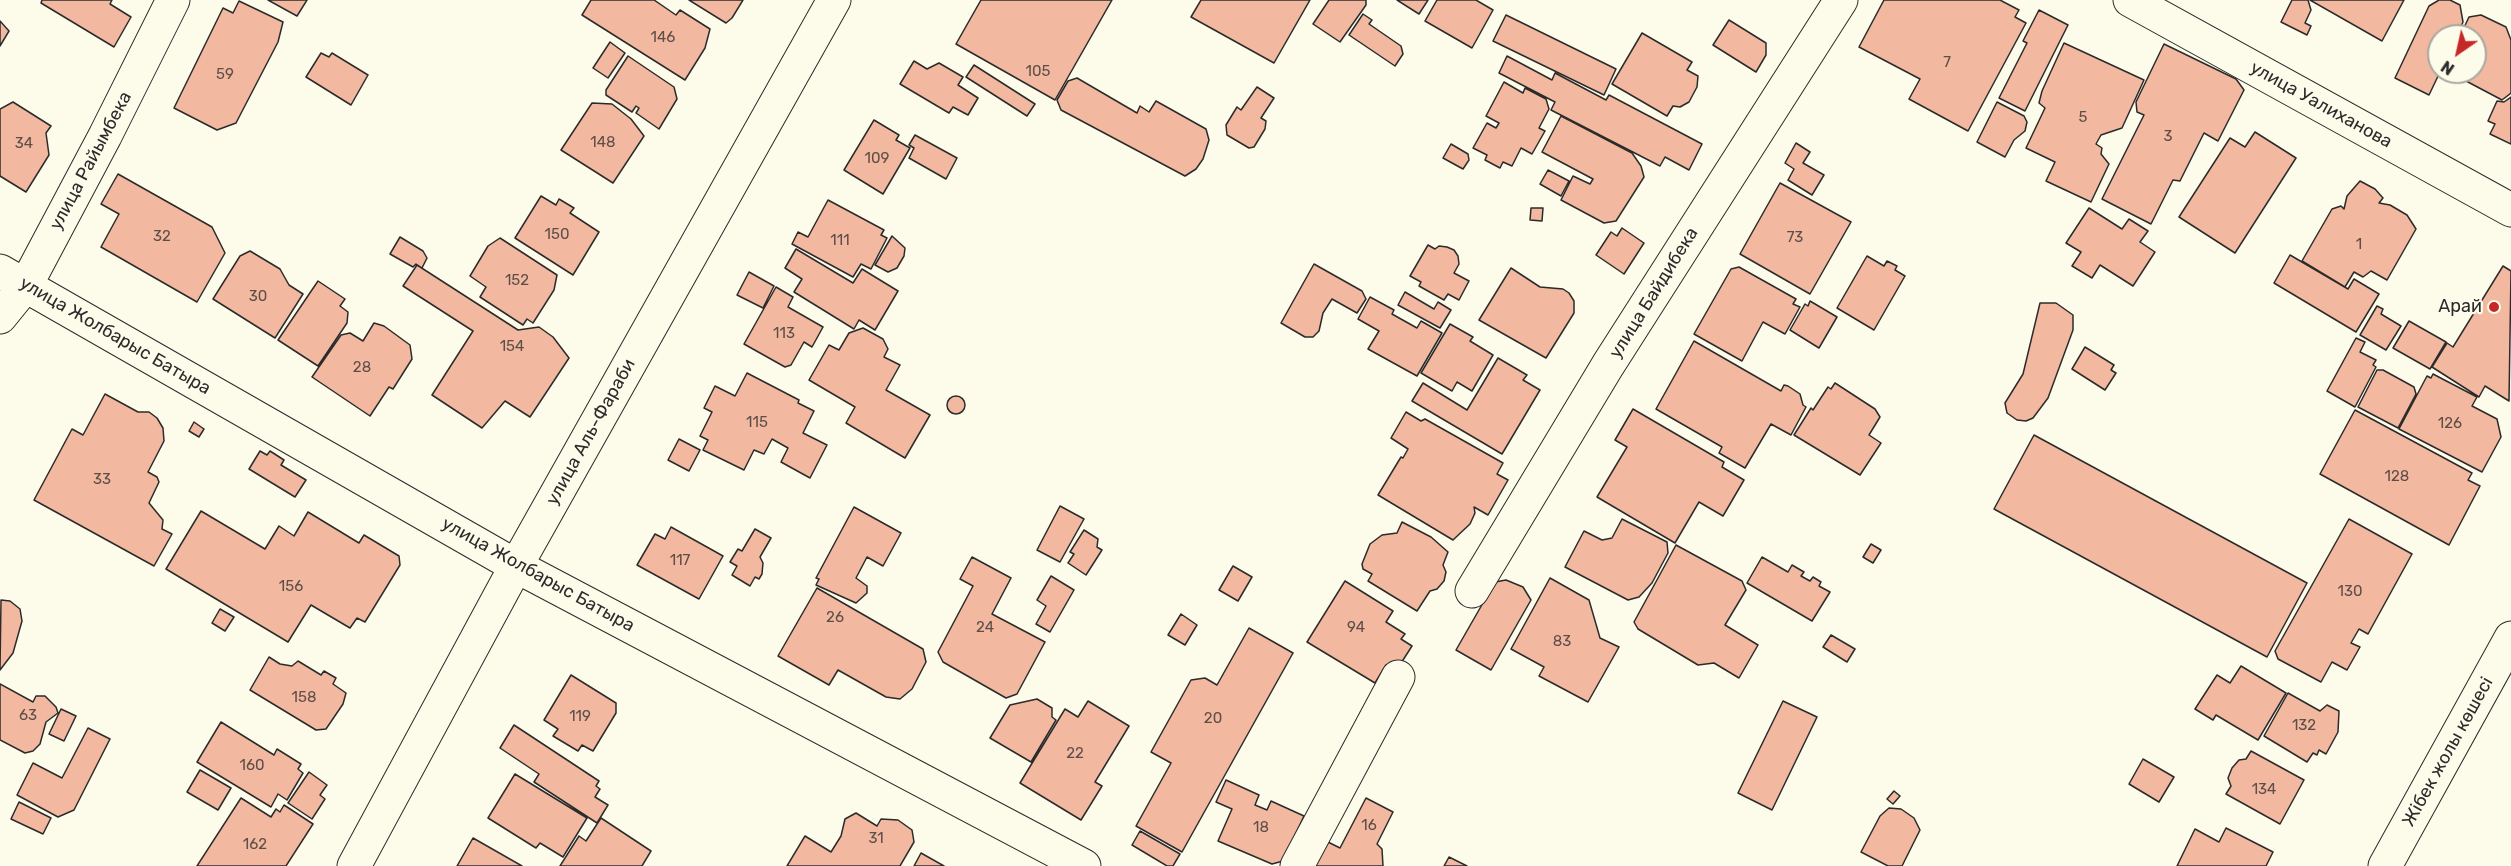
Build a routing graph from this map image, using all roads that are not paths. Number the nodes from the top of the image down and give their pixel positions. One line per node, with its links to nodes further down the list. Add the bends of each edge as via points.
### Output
1 (172, 0): 6 (main road, улица Райымбека, via 105,136)
2 (834, 0): 8 (main road, улица Аль-Фараби)
3 (1841, 0): 9 (main road, улица Байдибека, via 1608,365)
4 (2130, 0): 5 (main road, улица Уалиханова)
5 (2511, 210)
6 (13, 278): 7 (main road, улица Райымбека); 8 (main road, улица Жолбарыс Батыра)
7 (0, 317)
8 (516, 566): 12 (main road, улица Аль-Фараби); 13 (main road, улица Жолбарыс Батыра)
9 (1472, 591)
10 (2511, 638): 15 (main road, Жібек жолы көшесі)
11 (1398, 677): 14 (main road)
12 (354, 866)
13 (1084, 866)
14 (1297, 866)
15 (2385, 866)

